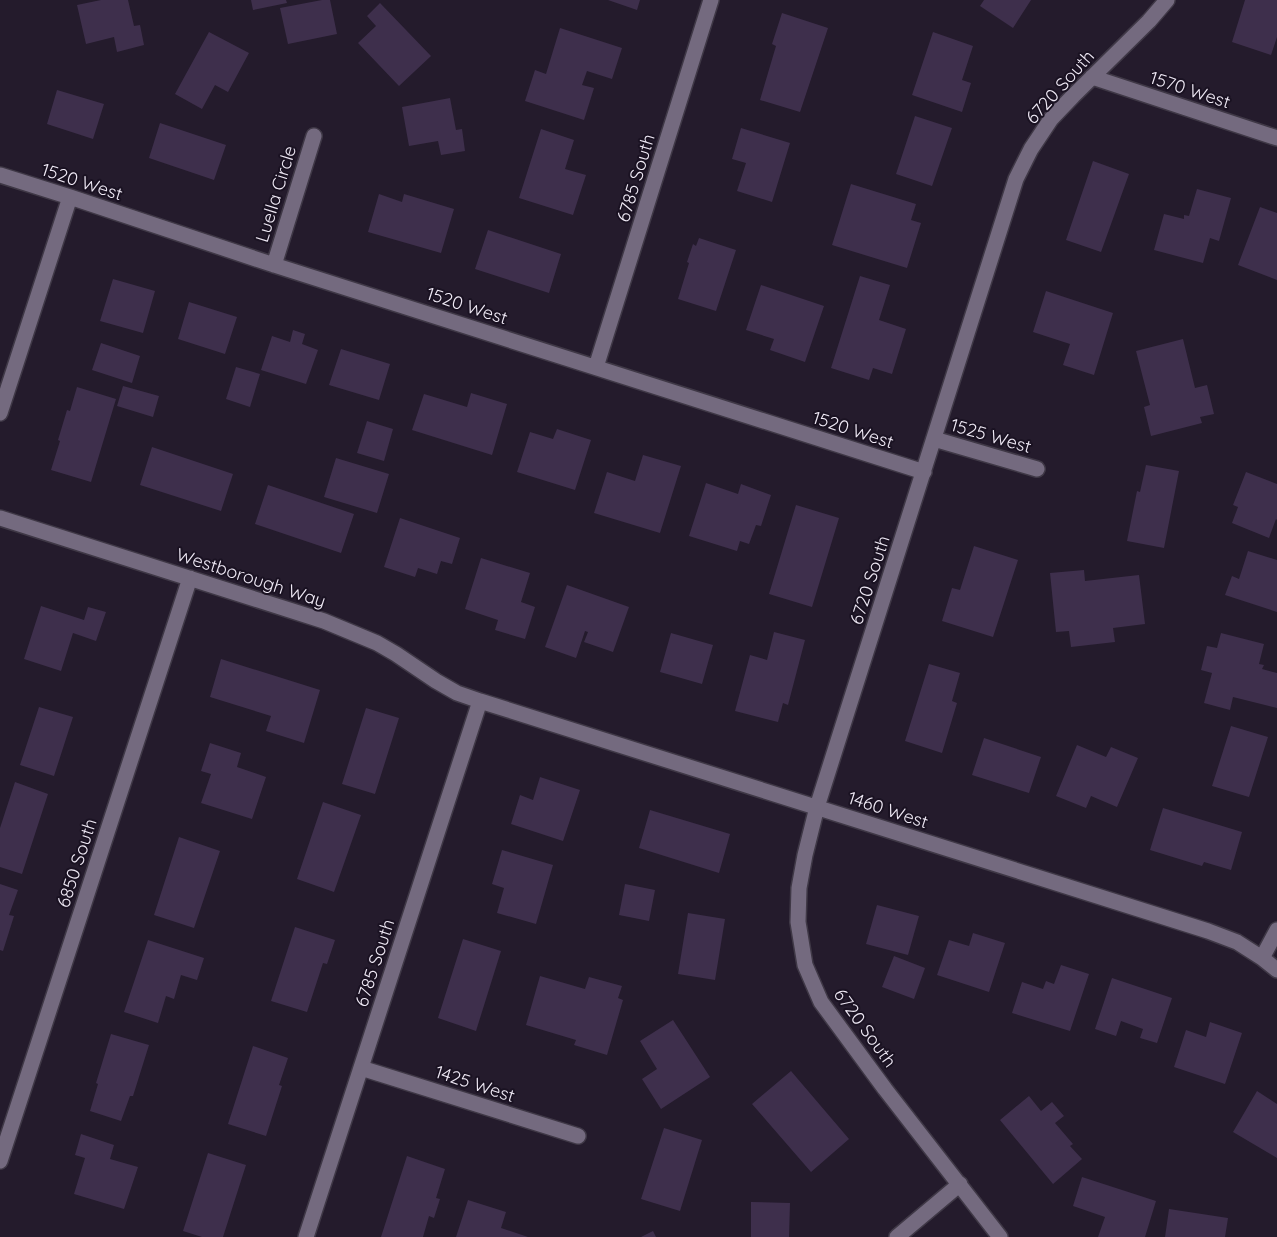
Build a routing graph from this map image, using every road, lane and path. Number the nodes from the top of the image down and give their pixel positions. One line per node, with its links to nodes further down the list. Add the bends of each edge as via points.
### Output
1 (711, 0): 9 (street, 6785 South)
2 (1167, 0): 3 (street, 6720 South)
3 (1092, 77): 5 (street, 1570 West); 11 (street, 6720 South, via 1051,120 1016,179)
4 (314, 136): 8 (street, Luella Circle)
5 (1277, 138)
6 (0, 175): 7 (street, 1520 West)
7 (70, 197): 8 (street, 1520 West); 10 (street)
8 (274, 264): 9 (street, 1520 West)
9 (596, 367): 13 (street, 1520 West)
10 (0, 413)
11 (934, 439): 12 (street, 1525 West); 13 (street, 6720 South)
12 (1037, 469)
13 (924, 472): 17 (street, 6720 South)
14 (0, 518): 15 (street, Westborough Way)
15 (190, 578): 16 (street, Westborough Way, via 324,621 396,654 436,681); 23 (street, 6850 South)
16 (480, 701): 17 (street, 1460 West); 21 (street, 6785 South)
17 (817, 807): 19 (street, 1460 West, via 1208,931 1237,942); 24 (street, 6720 South, via 799,888 798,922 804,965 821,1002)
18 (1277, 930): 19 (street)
19 (1262, 958): 20 (street, 1460 West)
20 (1277, 970)
21 (361, 1068): 22 (street, 1425 West); 25 (street, 6785 South)
22 (578, 1136)
23 (0, 1161)
24 (960, 1184): 26 (street); 27 (street, 6720 South)
25 (306, 1237)
26 (897, 1237)
27 (1000, 1237)

